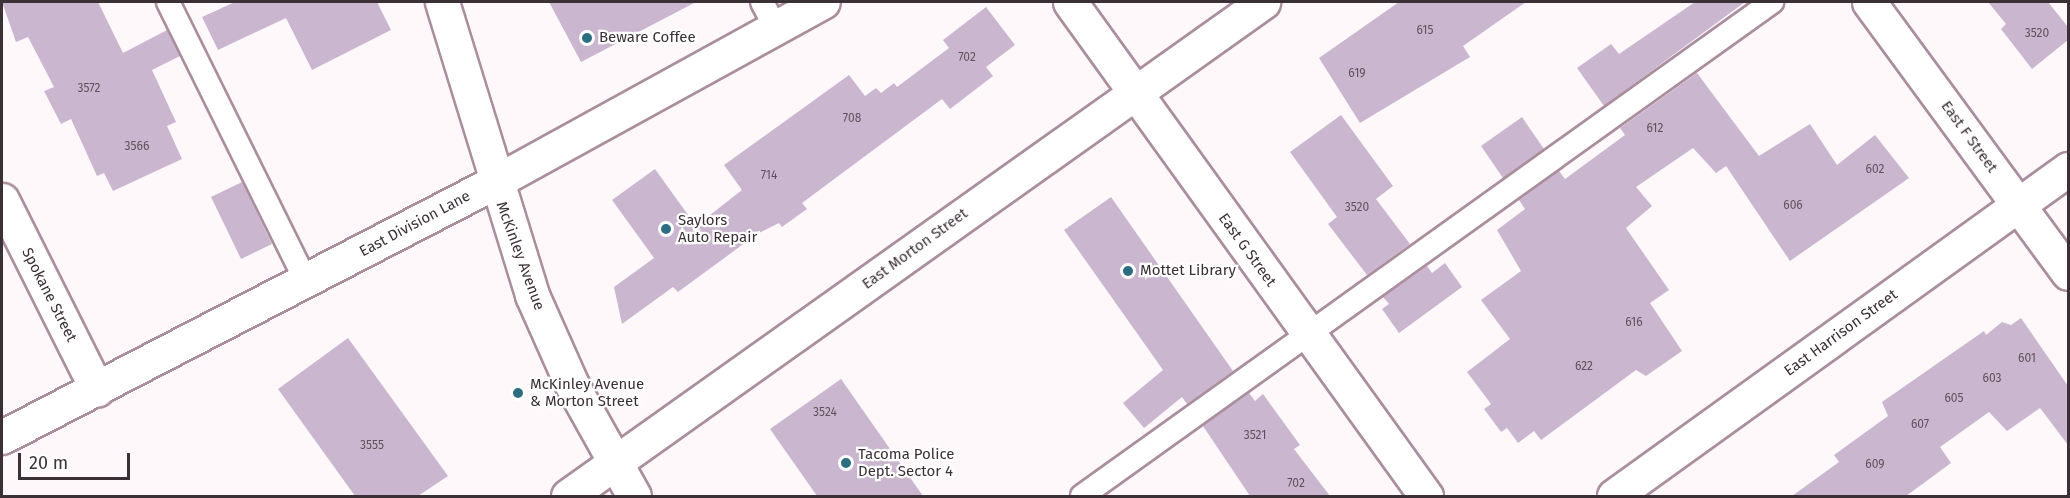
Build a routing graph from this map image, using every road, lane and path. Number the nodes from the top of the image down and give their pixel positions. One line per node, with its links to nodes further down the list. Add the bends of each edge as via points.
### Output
1 (168, 2): 15 (lane)
2 (442, 2): 11 (street, McKinley Avenue)
3 (823, 2): 8 (street, East Division Lane)
4 (1070, 2): 9 (street, East G Street)
5 (1263, 2): 9 (street, East Morton Street)
6 (1772, 2): 16 (lane)
7 (1869, 2): 13 (street, East F Street)
8 (769, 15): 11 (street, East Division Lane)
9 (1133, 93): 16 (street, East G Street); 19 (street, East Morton Street)
10 (2068, 169): 13 (street, East Harrison Street)
11 (495, 182): 15 (street, East Division Lane); 19 (street, McKinley Avenue, via 532,295)
12 (2, 200): 17 (street, Spokane Street)
13 (2019, 205): 14 (street, East F Street); 24 (street, East Harrison Street)
14 (2068, 273)
15 (306, 281): 17 (street, East Division Lane)
16 (1309, 336): 22 (lane); 23 (street, East G Street)
17 (97, 390): 18 (street, East Division Lane)
18 (2, 437)
19 (613, 464): 20 (street, East Morton Street); 21 (street, McKinley Avenue)
20 (568, 496)
21 (634, 496)
22 (1082, 496)
23 (1426, 496)
24 (1614, 496)

